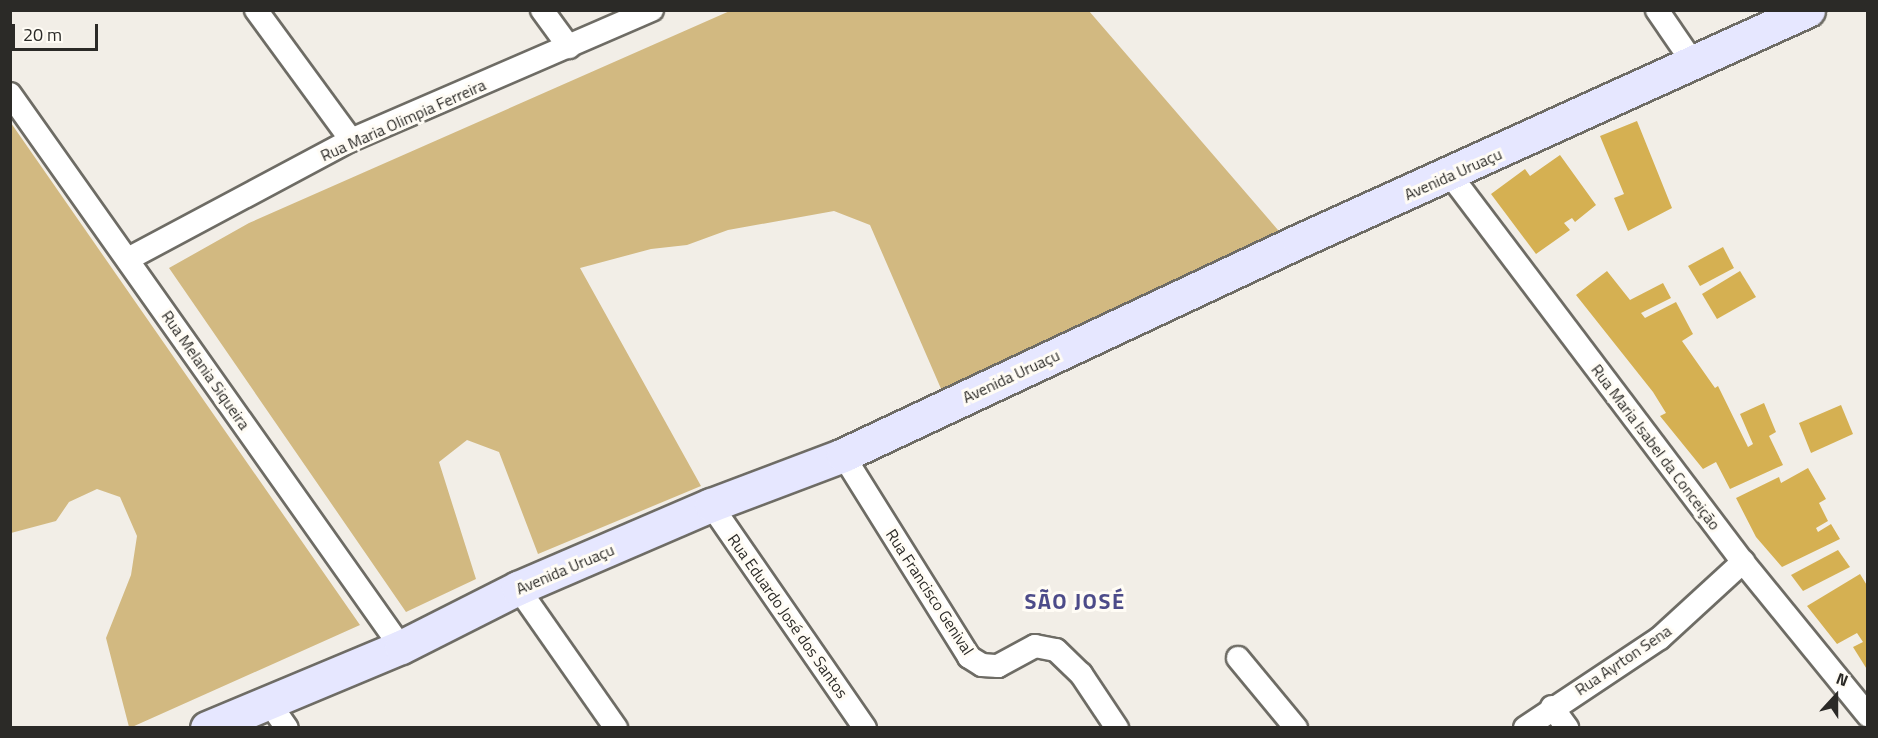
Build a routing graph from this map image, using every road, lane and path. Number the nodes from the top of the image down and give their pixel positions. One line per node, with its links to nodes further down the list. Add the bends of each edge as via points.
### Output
1 (256, 10): 9 (street)
2 (542, 10): 6 (street)
3 (652, 10): 6 (street, Rua Maria Olimpia Ferreira)
4 (1657, 10): 7 (street)
5 (1808, 10): 7 (street, Avenida Uruaçu)
6 (569, 47): 9 (street, Rua Maria Olimpia Ferreira)
7 (1694, 64): 10 (street, Avenida Uruaçu)
8 (10, 94): 11 (street, Rua Melania Siqueira)
9 (351, 140): 11 (street, Rua Maria Olimpia Ferreira)
10 (1451, 176): 12 (street, Avenida Uruaçu, via 1299,241); 14 (street, Rua Maria Isabel da Conceição)
11 (129, 259): 16 (street, Rua Melania Siqueira)
12 (843, 455): 13 (street, Avenida Uruaçu); 24 (street, Rua Francisco Genival, via 969,657 982,665 998,666 1035,646 1056,650 1081,674)
13 (711, 506): 15 (street, Avenida Uruaçu); 23 (street, Rua Eduardo José dos Santos)
14 (1743, 562): 18 (street, Rua Ayrton Sena, via 1660,638); 19 (street, Rua Maria Isabel da Conceição)
15 (518, 588): 16 (street, Avenida Uruaçu); 22 (street)
16 (401, 646): 20 (street, Avenida Uruaçu)
17 (1238, 658): 25 (street)
18 (1552, 707): 26 (street, Rua Ayrton Sena); 27 (street)
19 (1868, 715)
20 (278, 716): 21 (street, Avenida Uruaçu)
21 (207, 728)
22 (616, 728)
23 (865, 728)
24 (1117, 728)
25 (1296, 728)
26 (1525, 728)
27 (1567, 728)

